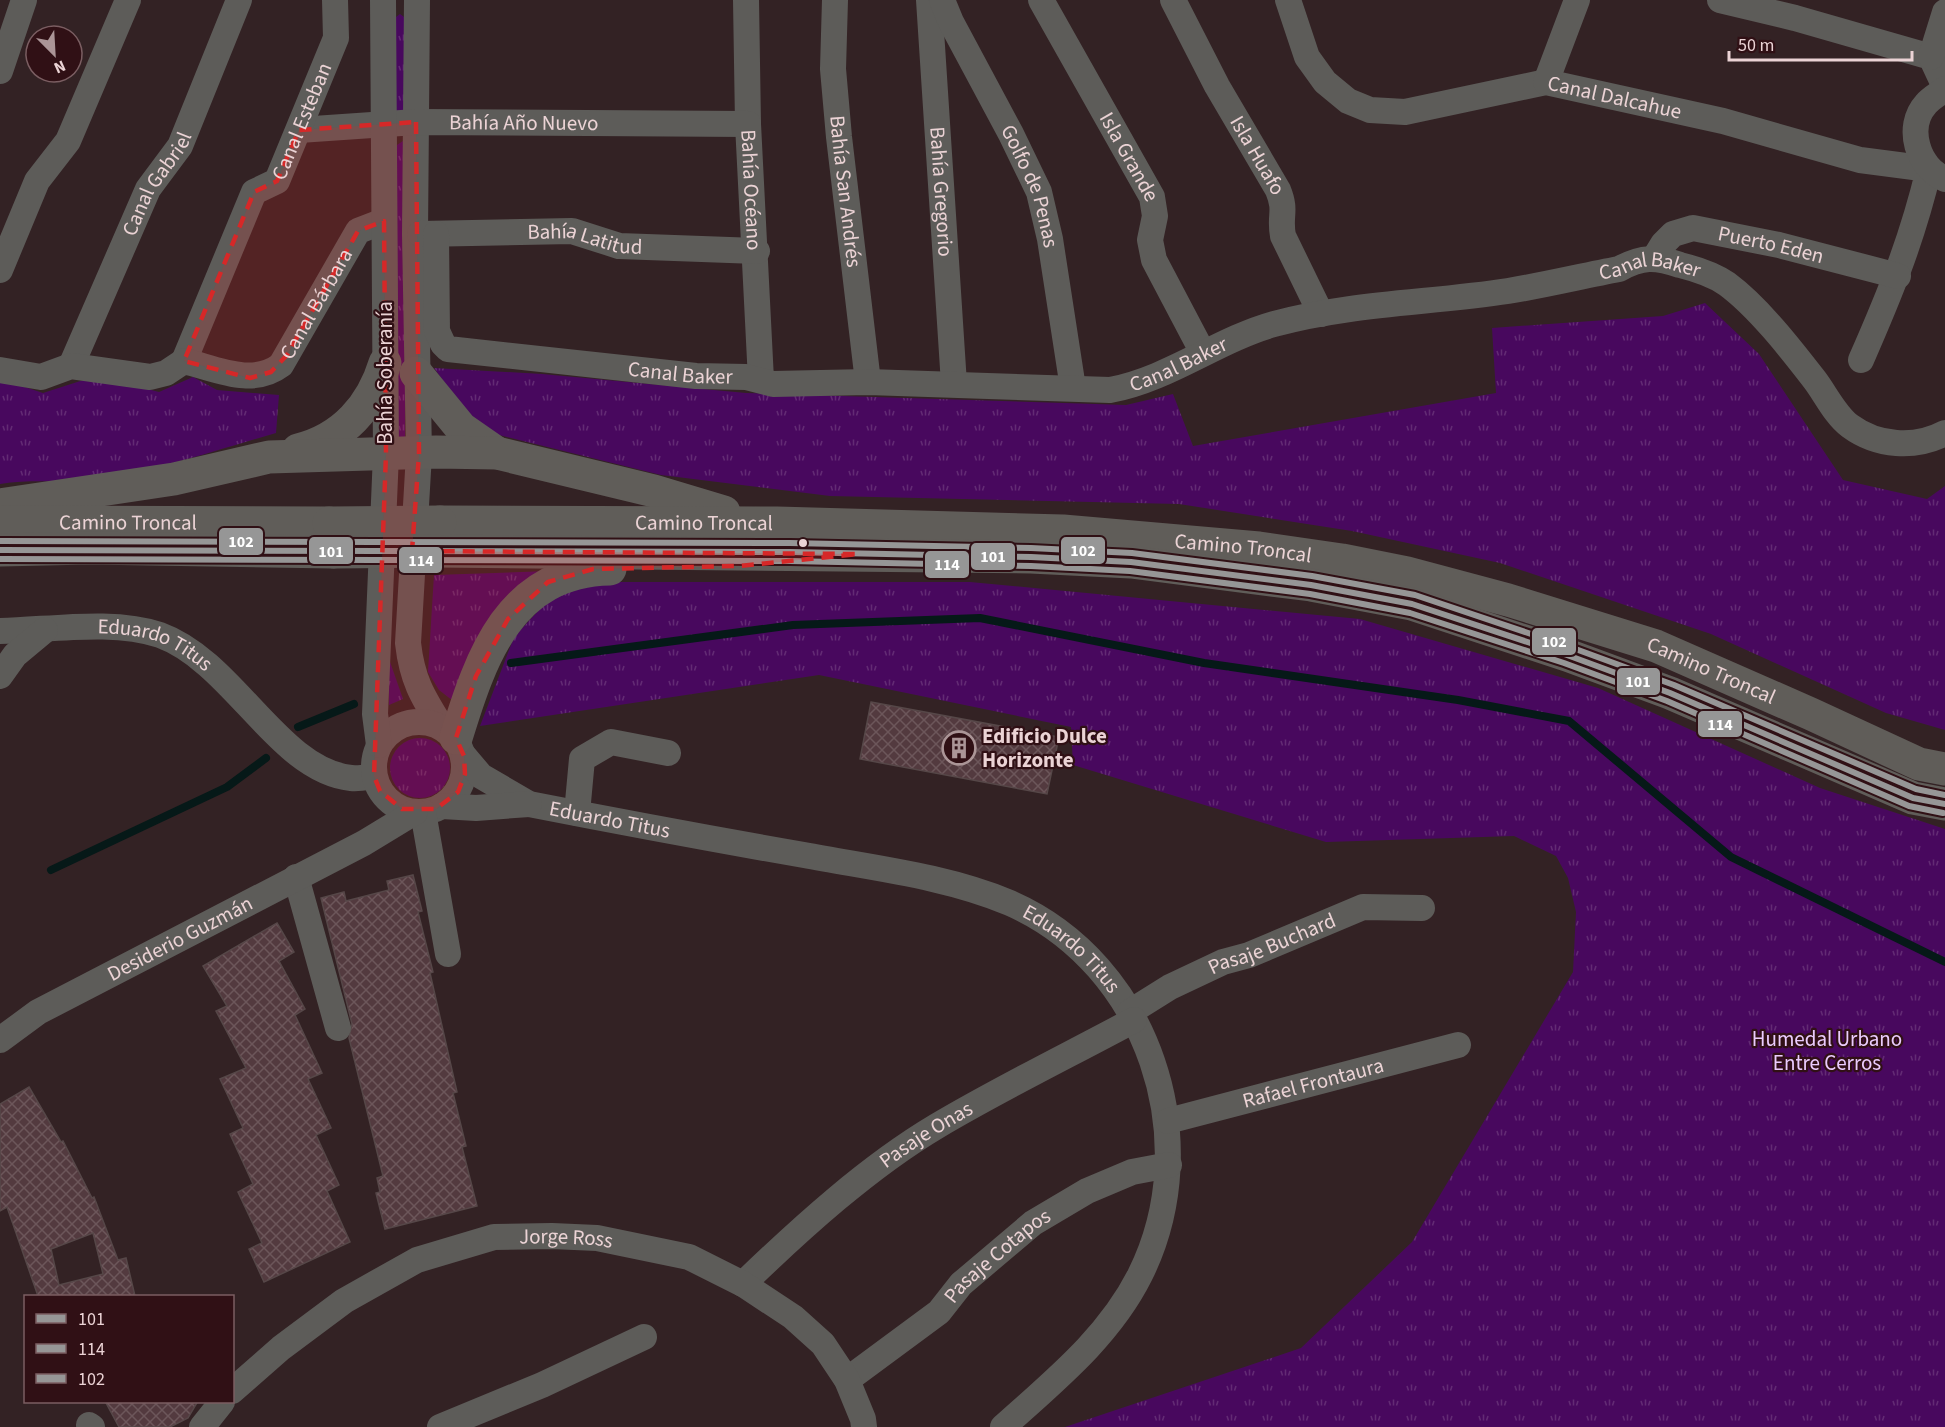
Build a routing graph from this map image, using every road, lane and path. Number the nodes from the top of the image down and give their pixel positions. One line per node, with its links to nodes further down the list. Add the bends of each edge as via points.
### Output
1 (24, 0): 18 (street)
2 (128, 0): 30 (street, via 68,141 38,181)
3 (239, 0): 37 (street, Canal Gabriel, via 180,146 148,189)
4 (335, 0): 24 (street, Canal Esteban, via 336,38)
5 (383, 0): 23 (street, Bahía Soberanía)
6 (417, 0): 21 (street, Bahía Soberanía)
7 (746, 0): 22 (street, Bahía Océano)
8 (835, 0): 41 (street, Bahía San Andrés, via 833,69)
9 (929, 0): 42 (street, Bahía Gregorio)
10 (942, 0): 43 (street, Golfo de Penas, via 1039,192)
11 (1041, 0): 33 (street, Isla Grande, via 1152,197 1155,216 1150,240 1154,260)
12 (1173, 0): 32 (street, Isla Huafo, via 1217,86 1278,190 1285,206 1280,223 1282,236)
13 (1288, 0): 19 (street, Canal Dalcahue, via 1307,57 1325,82 1348,101 1370,110 1406,112 1433,108)
14 (1577, 0): 19 (street)
15 (1720, 0): 17 (street)
16 (1945, 12): 17 (street)
17 (1931, 57): 20 (street)
18 (0, 70)
19 (1546, 82): 25 (street, Canal Dalcahue, via 1722,121 1860,160)
20 (1945, 88): 25 (street, via 1920,114 1915,139 1920,155)
21 (416, 122): 22 (street, Bahía Año Nuevo); 23 (street, Bahía Año Nuevo); 27 (street, Bahía Soberanía)
22 (748, 123): 28 (street, Bahía Océano)
23 (385, 124): 24 (street, Bahía Año Nuevo); 26 (street, Bahía Soberanía)
24 (299, 130): 35 (street, Canal Esteban, via 277,182 254,192)
25 (1937, 174): 31 (street)
26 (384, 221): 35 (street, Canal Bárbara, via 358,231 287,355 271,372 249,378); 36 (street, Bahía Soberanía)
27 (425, 234): 28 (street, Bahía Latitud, via 572,231 619,246); 39 (street, Bahía Soberanía); 40 (street, Canal Baker, via 437,331 448,349)
28 (757, 251): 40 (street, Bahía Océano)
29 (1655, 257): 31 (street, Puerto Eden, via 1673,234 1693,228 1779,245); 32 (street, Canal Baker, via 1633,261 1619,269 1508,291); 44 (street, Canal Baker, via 1726,284 1791,350 1849,426 1898,445)
30 (0, 270)
31 (1898, 276): 34 (street)
32 (1321, 314): 33 (street, Canal Baker, via 1273,324)
33 (1203, 353): 43 (street, Canal Baker, via 1138,385 1110,390)
34 (1861, 360)
35 (184, 361): 37 (street, via 166,373 150,377)
36 (385, 363): 46 (street, Bahía Soberanía); 48 (main road, via 364,407 339,432 308,448)
37 (71, 366): 38 (street, via 41,377)
38 (0, 370)
39 (416, 373): 45 (main road, via 461,428); 47 (street, Bahía Soberanía)
40 (761, 380): 41 (street, Canal Baker, via 773,384)
41 (868, 382): 42 (street, Canal Baker)
42 (954, 384): 43 (street, Canal Baker)
43 (1073, 388)
44 (1945, 433)
45 (497, 453): 47 (main road); 51 (main road)
46 (386, 454): 47 (main road); 48 (main road); 60 (street, Bahía Soberanía, via 375,714)
47 (419, 454): 59 (street, Bahía Soberanía, via 408,643 411,669 417,689)
48 (269, 458): 49 (main road, via 153,483)
49 (0, 505)
50 (0, 522): 53 (main road, Camino Troncal)
51 (777, 523): 52 (main road, Camino Troncal); 62 (main road, Camino Troncal, via 1063,531 1258,548 1407,573 1656,646 1919,765)
52 (439, 536): 53 (main road, Camino Troncal, bridge); 55 (main road, Camino Troncal)
53 (332, 538): 54 (main road, Camino Troncal)
54 (0, 550)
55 (858, 554): 59 (main road, via 739,566 594,569 548,582 519,604 508,618 476,676); 66 (main road, Camino Troncal, via 1131,562 1311,585 1413,604 1670,693 1913,798)
56 (45, 630): 57 (street, Eduardo Titus); 58 (street, via 15,655); 63 (street, Eduardo Titus, via 124,627 179,644 212,666 271,731 308,761 353,779)
57 (0, 631)
58 (0, 676)
59 (454, 740): 60 (street, via 424,721 406,723 390,731); 65 (street, Eduardo Titus, via 481,776); 67 (street, via 465,774 458,792)
60 (379, 745): 63 (street)
61 (668, 753): 68 (street, via 611,742 582,759)
62 (1945, 769)
63 (374, 776): 64 (street, via 380,791)
64 (392, 803): 67 (street, Eduardo Titus); 69 (street, Desiderio Guzmán)
65 (529, 804): 67 (street, Eduardo Titus); 68 (street, Eduardo Titus)
66 (1945, 804)
67 (427, 810): 69 (street, Desiderio Guzmán); 72 (street)
68 (577, 813): 73 (street, Eduardo Titus, via 909,874 1012,904 1089,956 1116,988)
69 (364, 843): 70 (street, Desiderio Guzmán)
70 (296, 877): 74 (street); 75 (street, Desiderio Guzmán, via 38,1012)
71 (1422, 908): 73 (street, Pasaje Buchard, via 1363,907 1170,987)
72 (448, 954)
73 (1132, 1016): 77 (street, Eduardo Titus, via 1161,1086); 79 (street, Pasaje Onas, via 936,1127 855,1185)
74 (338, 1028)
75 (0, 1040)
76 (1458, 1045): 77 (street, Rafael Frontaura)
77 (1168, 1121): 78 (street, Eduardo Titus)
78 (1169, 1165): 81 (street, Pasaje Cotapos, via 1132,1172 1087,1191 1033,1223 961,1284 939,1312); 87 (street, Eduardo Titus, via 1161,1221 1140,1276 1099,1337)
79 (743, 1284): 81 (street, Jorge Ross, via 793,1317 823,1344); 82 (street, Jorge Ross, via 689,1257 649,1247 597,1238 494,1237 417,1260 383,1277 281,1348)
80 (644, 1337): 85 (street)
81 (847, 1380): 86 (street, Jorge Ross)
82 (234, 1388)
83 (220, 1403): 84 (street)
84 (202, 1427)
85 (440, 1427)
86 (864, 1427)
87 (1004, 1427)

